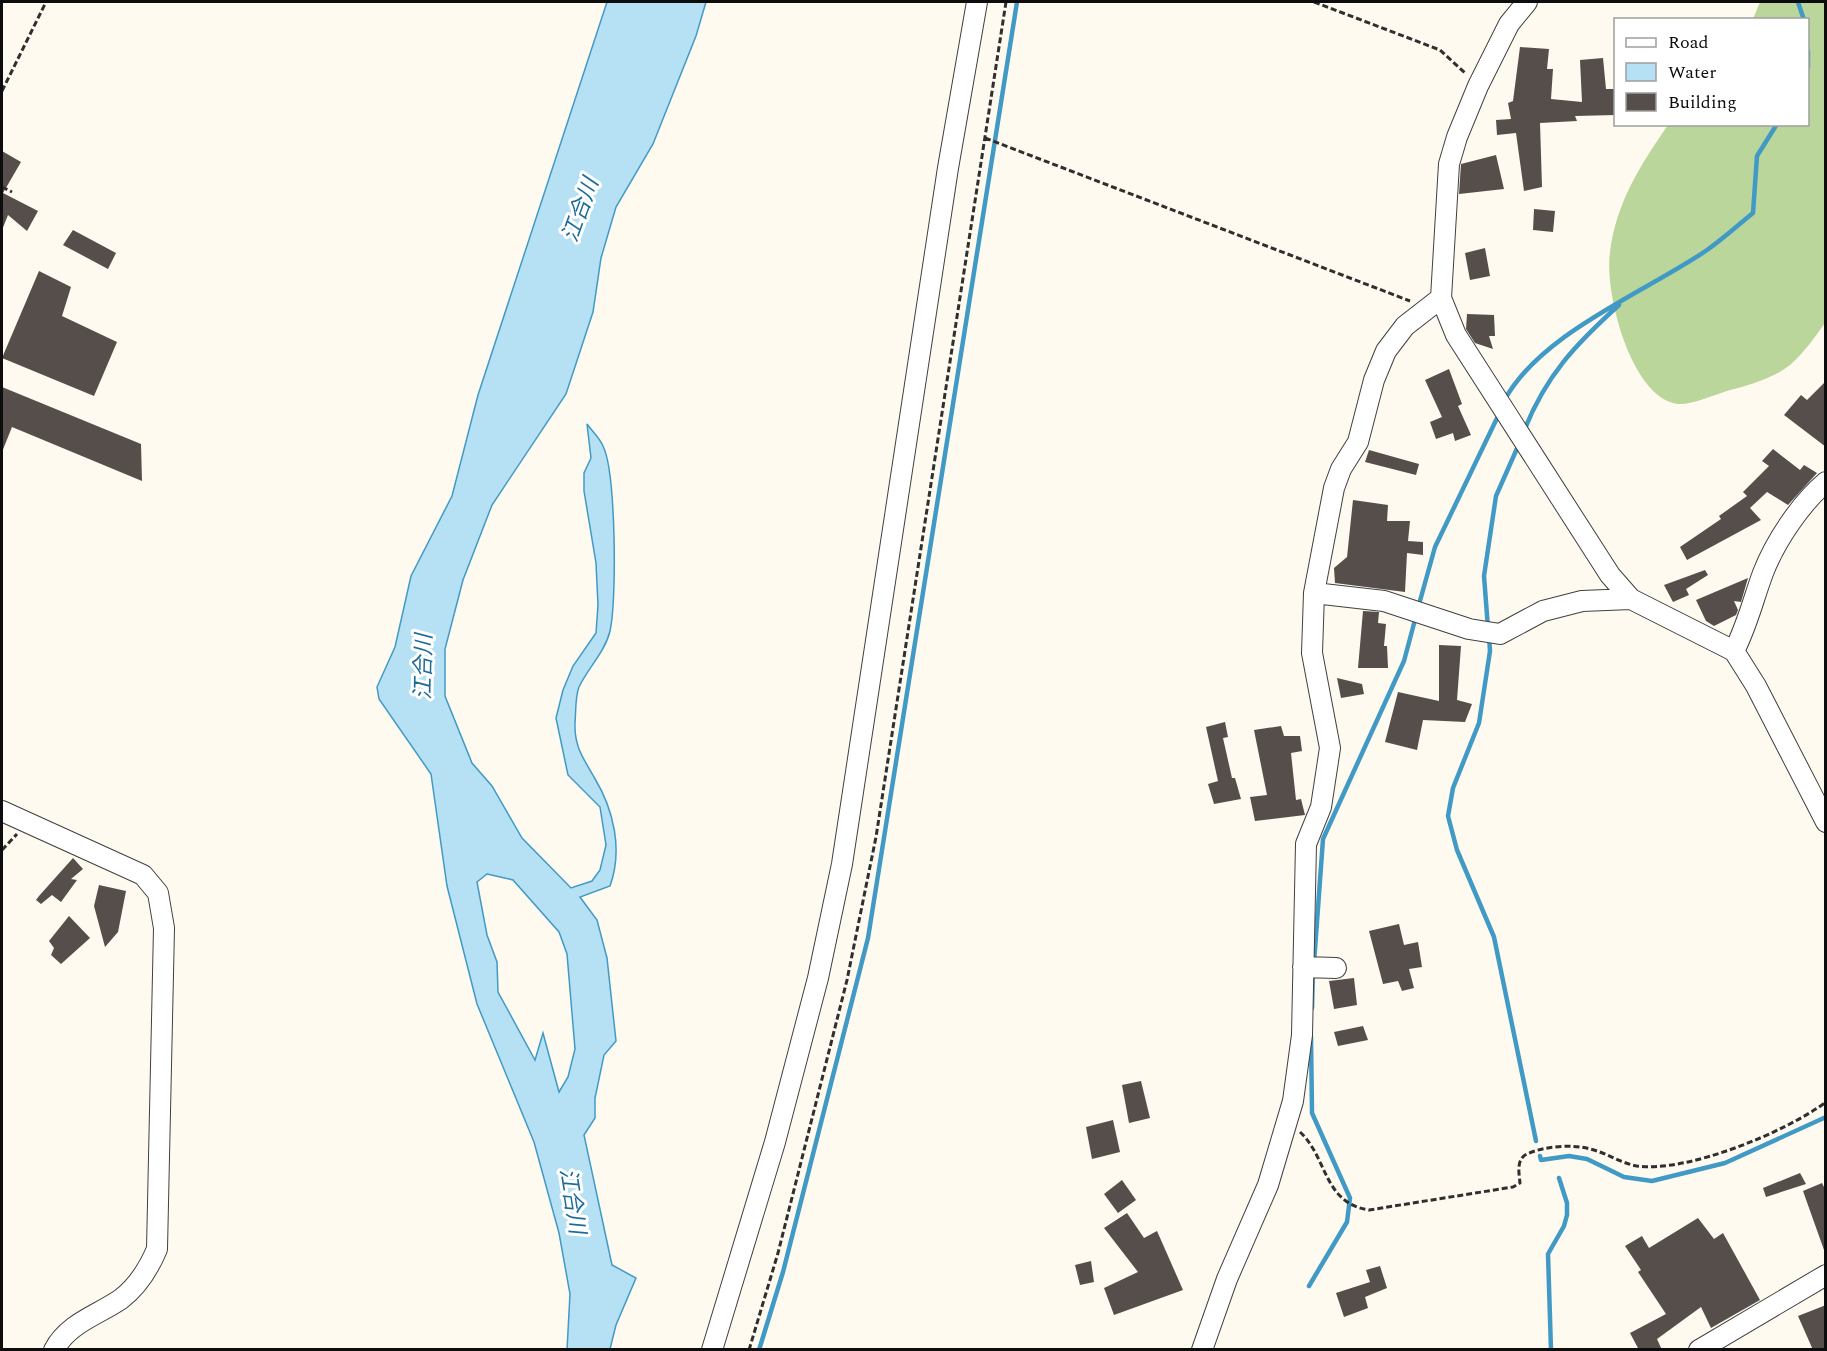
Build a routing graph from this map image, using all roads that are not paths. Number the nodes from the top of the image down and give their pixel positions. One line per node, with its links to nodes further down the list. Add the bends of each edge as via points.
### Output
1 (977, 2): 15 (street, via 842,864 818,978 775,1142)
2 (1527, 2): 3 (street, via 1509,24 1457,137 1449,164)
3 (1433, 303): 5 (street, via 1406,326 1386,351 1374,380 1361,435 1334,488); 6 (street, via 1446,316 1610,575)
4 (1826, 482): 7 (street, via 1790,524 1763,572 1748,623)
5 (1314, 593): 6 (street, via 1384,601 1499,633 1543,611 1582,600); 10 (street, via 1312,653 1330,748 1321,807 1306,843)
6 (1631, 599): 7 (street)
7 (1734, 651): 9 (street)
8 (2, 811): 14 (street, via 143,875 158,893 164,928 156,1249 148,1270 123,1298 71,1328)
9 (1826, 822)
10 (1303, 968): 11 (street); 16 (street, via 1302,1035 1288,1122 1268,1185 1227,1279)
11 (1336, 968)
12 (1826, 1275): 13 (street)
13 (1707, 1347)
14 (54, 1350)
15 (712, 1350)
16 (1202, 1350)

